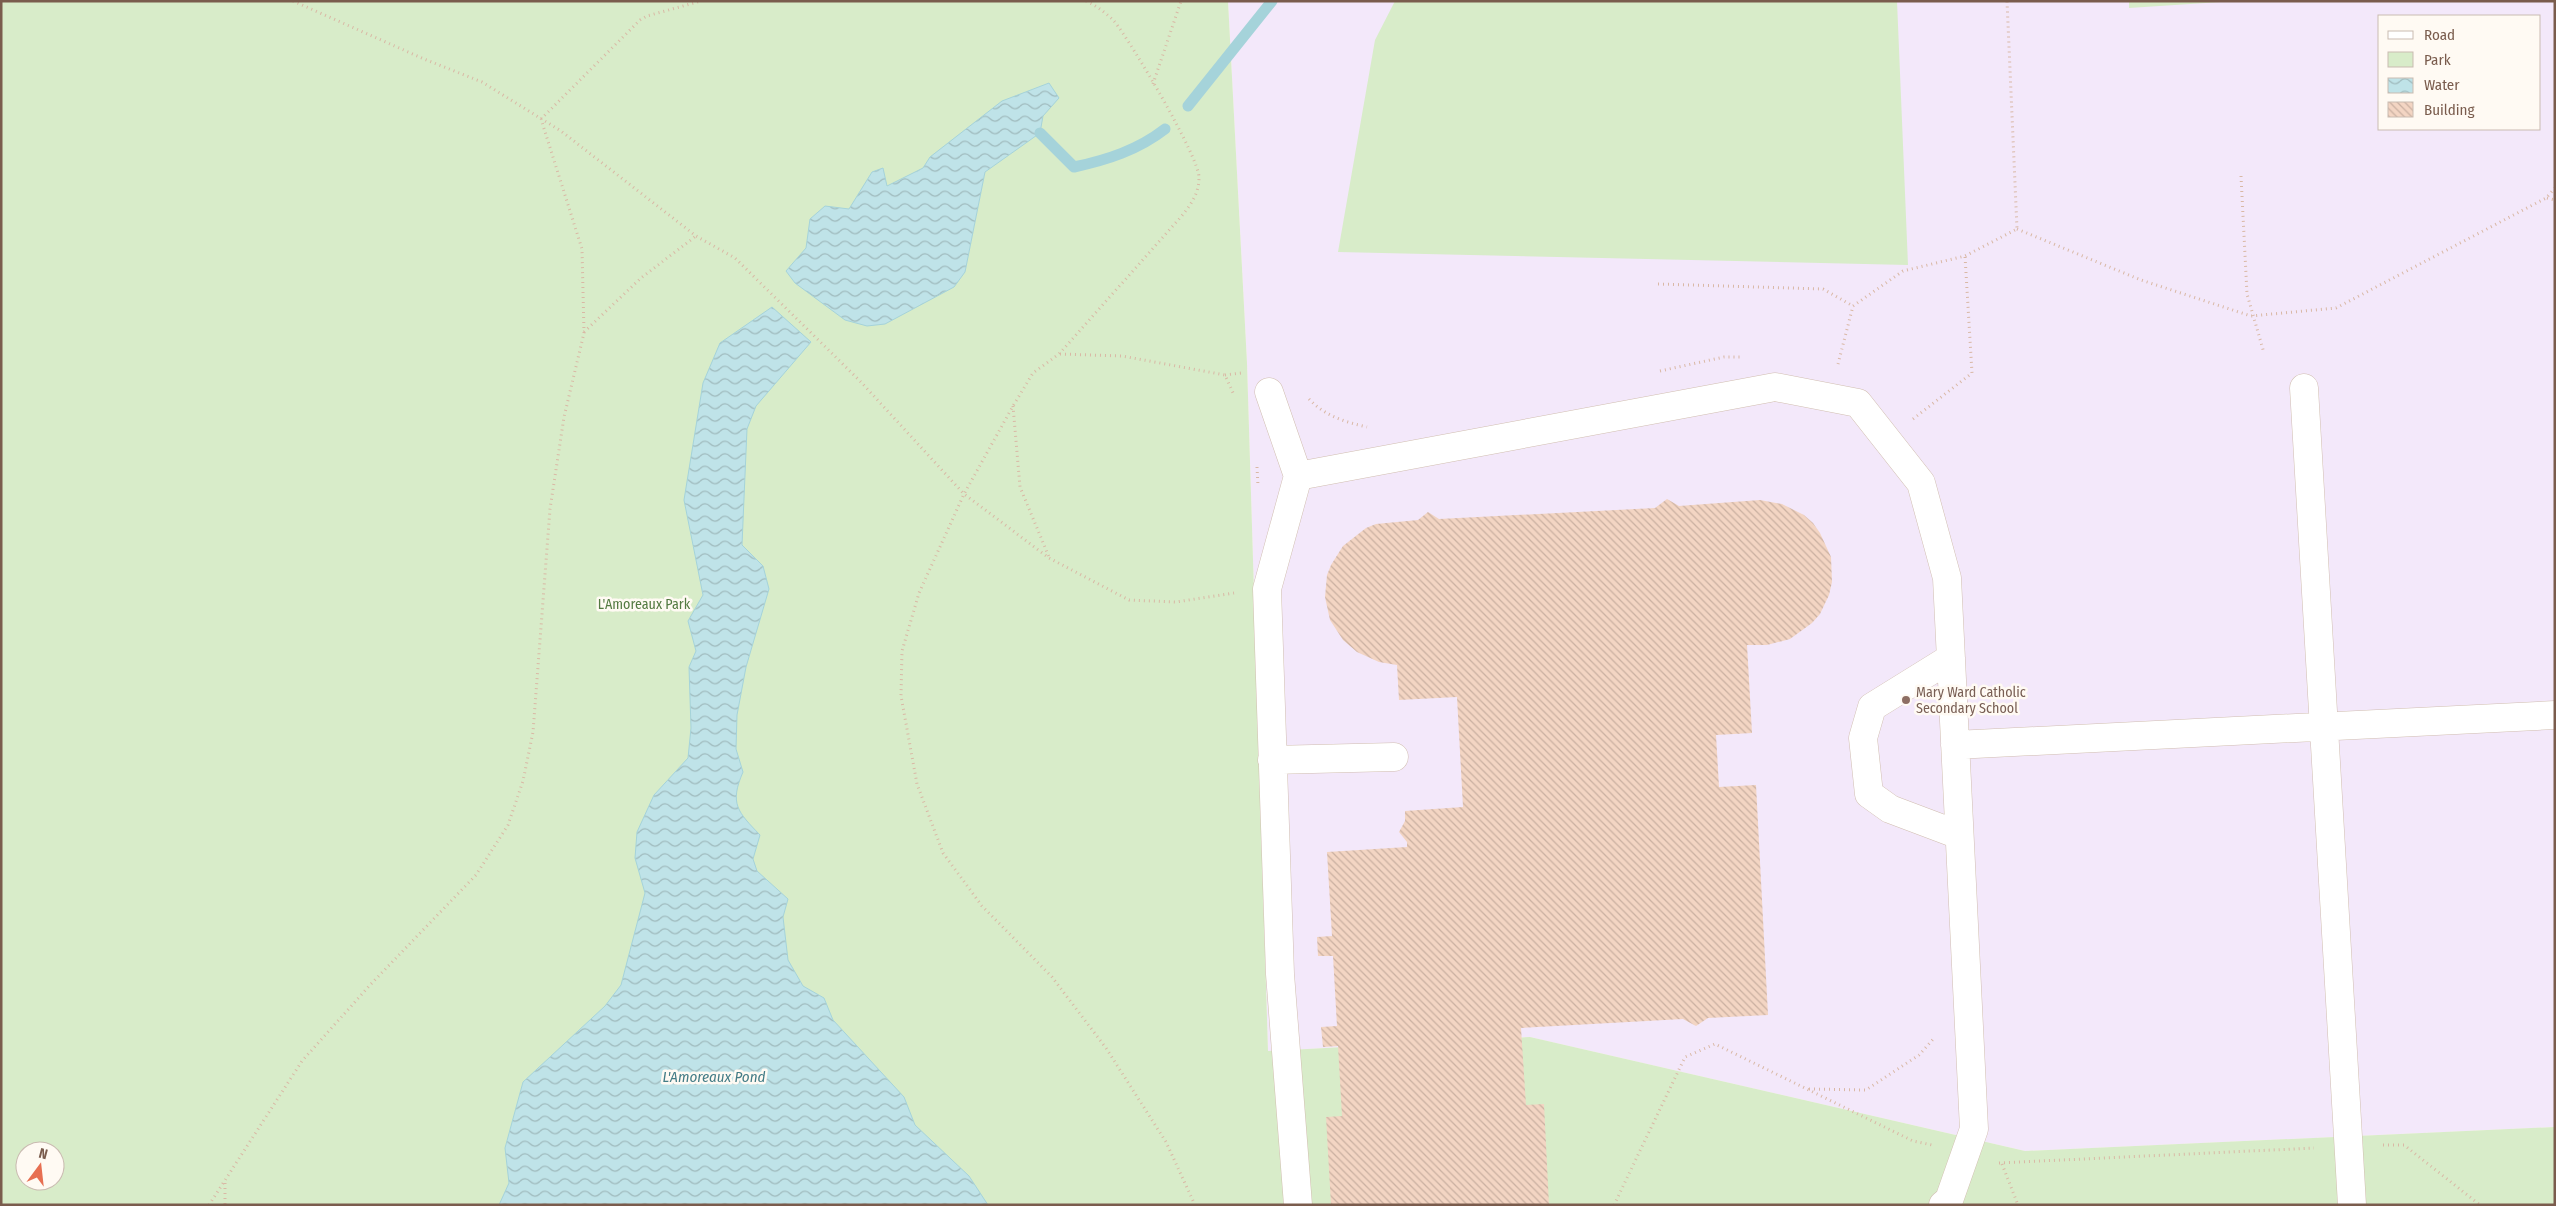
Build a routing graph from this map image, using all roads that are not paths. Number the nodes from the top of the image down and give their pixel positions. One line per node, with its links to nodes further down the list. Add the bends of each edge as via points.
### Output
1 (2304, 388): 6 (lane)
2 (1269, 392): 3 (lane)
3 (1298, 476): 4 (lane, via 1775,387 1858,403 1921,483 1947,578); 9 (lane, via 1267,589)
4 (1951, 658): 7 (lane); 10 (lane, via 1872,708 1863,738 1869,794 1890,808)
5 (2555, 715): 6 (lane)
6 (2324, 727): 7 (lane); 13 (lane)
7 (1955, 744): 10 (lane)
8 (1394, 757): 9 (lane)
9 (1272, 760): 11 (lane, via 1280,974)
10 (1959, 835): 12 (lane, via 1974,1129 1949,1200)
11 (1298, 1205)
12 (1944, 1205)
13 (2352, 1205)

